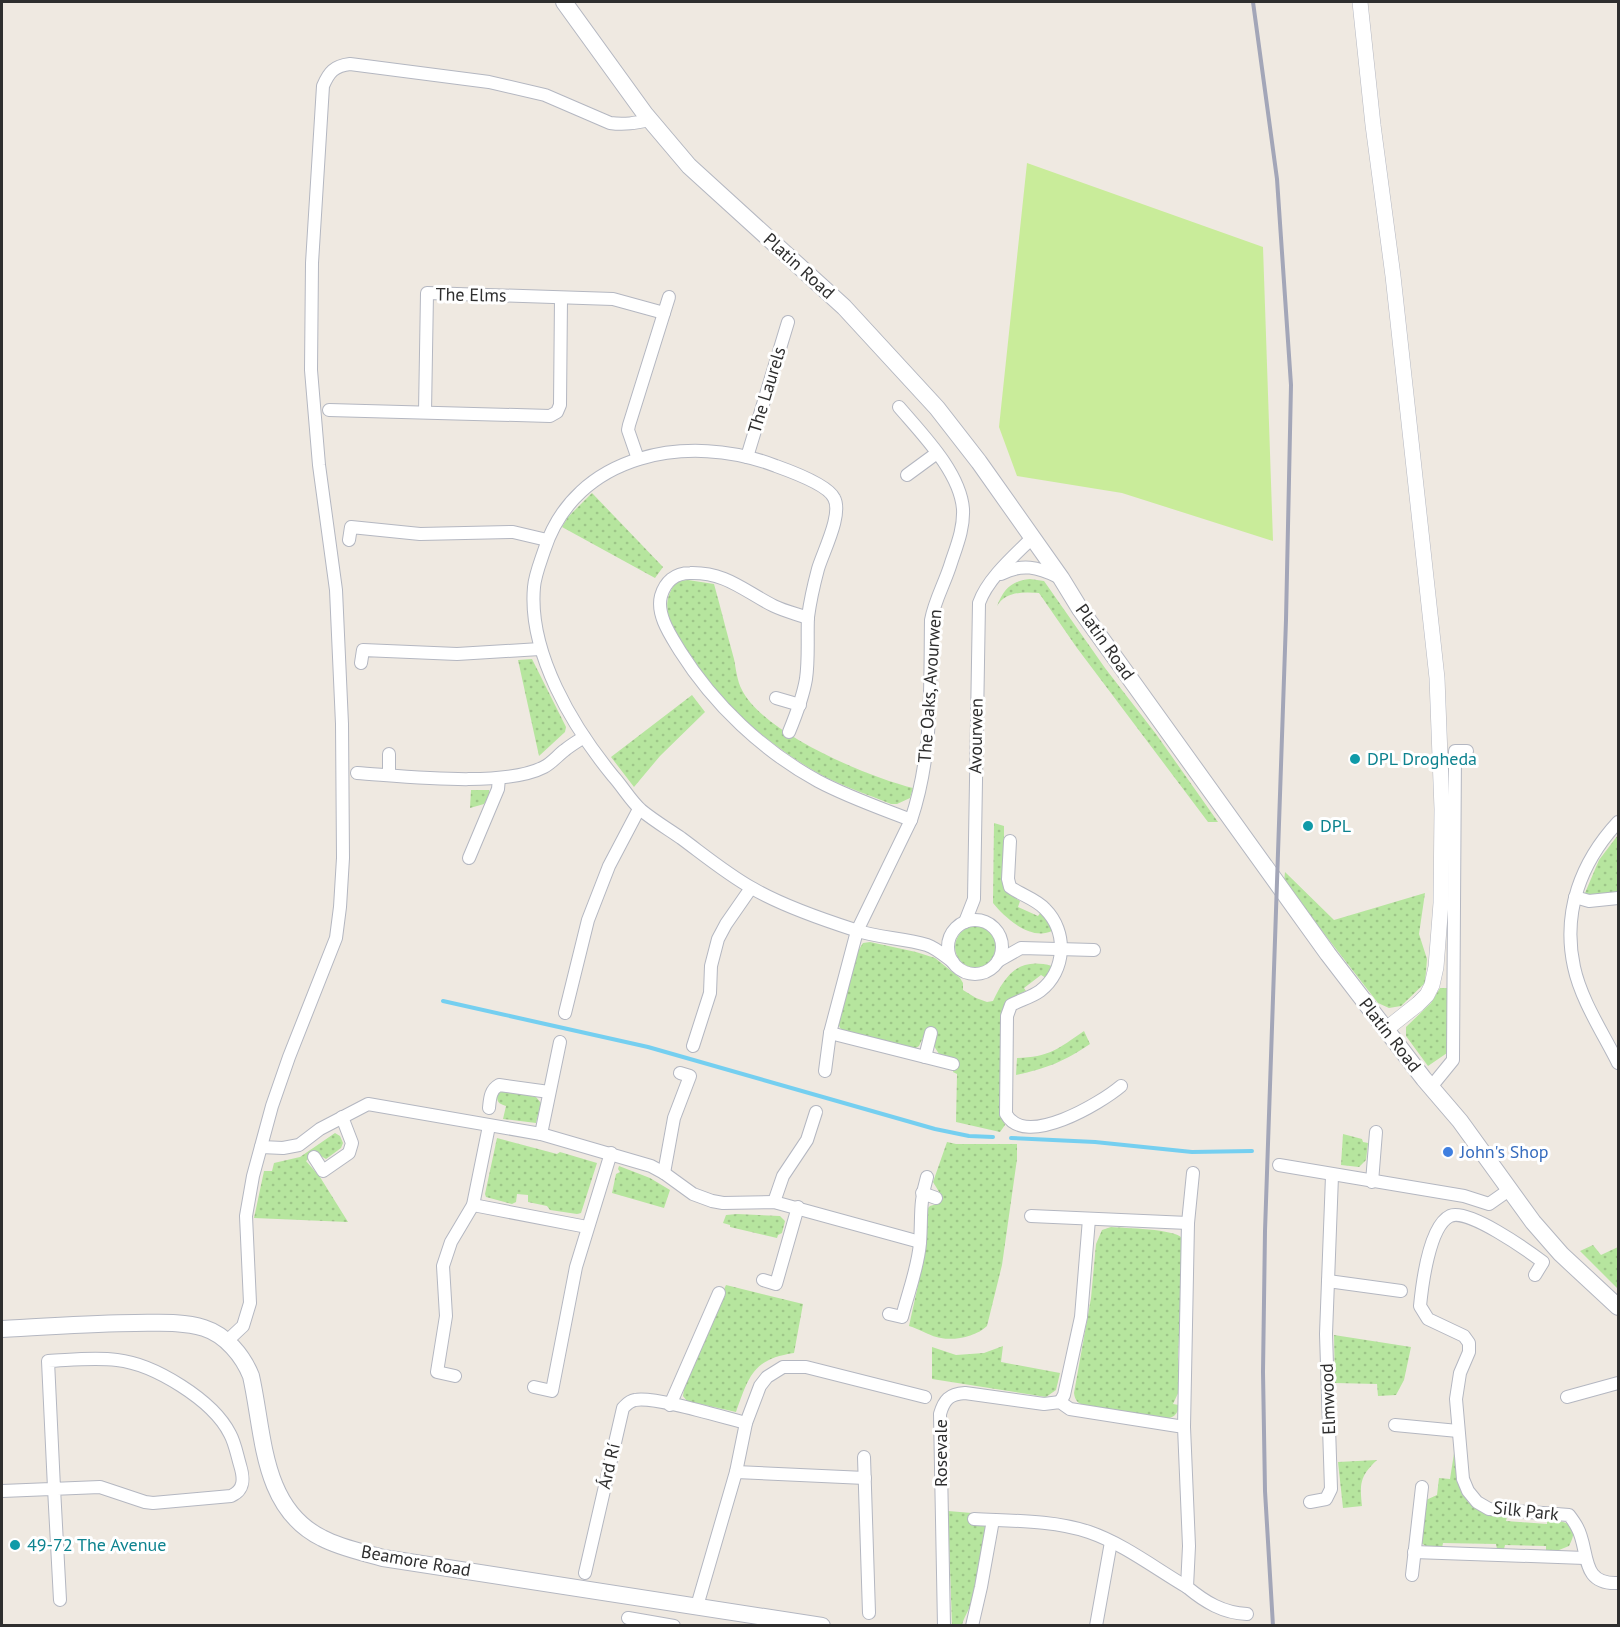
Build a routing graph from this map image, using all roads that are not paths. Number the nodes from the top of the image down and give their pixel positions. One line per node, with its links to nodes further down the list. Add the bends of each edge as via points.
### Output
1 (564, 2): 3 (main road, Platin Road)
2 (1360, 2): 41 (street, via 1437,678)
3 (650, 120): 15 (main road, Platin Road, via 689,166 844,307 924,394 979,462); 73 (street, via 630,125 610,123 545,95 489,82 350,64 334,68 323,86 312,263 311,370 336,590 343,858 336,938 289,1056)
4 (669, 297): 6 (street)
5 (561, 298): 6 (street, The Elms, via 613,298); 10 (street, via 557,412 550,416); 10 (street, The Elms, via 427,293)
6 (664, 313): 13 (street, via 628,430)
7 (788, 322): 12 (street, The Laurels)
8 (899, 407): 11 (street, The Oaks, Avourwen)
9 (329, 410): 10 (street)
10 (425, 412)
11 (937, 453): 14 (street); 33 (street, The Oaks, Avourwen, via 954,481 963,508 961,531 931,620 928,748)
12 (747, 457): 13 (street, via 686,450); 20 (street, via 792,472 823,488 837,503)
13 (638, 459): 17 (street, via 612,470 582,491)
14 (908, 475)
15 (1032, 538): 18 (street, Avourwen); 19 (main road, Platin Road)
16 (349, 540): 17 (street, via 351,527 420,534 511,532)
17 (547, 540): 21 (street, via 534,587)
18 (995, 577): 19 (street, via 1030,566); 40 (street, Avourwen, via 982,595 979,612)
19 (1061, 578): 54 (main road, Platin Road)
20 (808, 618): 24 (street, via 807,669); 33 (street, via 713,575 690,573 671,578 660,601 665,623 690,666 711,694 753,735 818,781)
21 (540, 649): 22 (street, via 459,654 363,650); 26 (street)
22 (361, 663)
23 (776, 698): 24 (street)
24 (800, 705): 25 (street)
25 (789, 732)
26 (584, 737): 31 (street, via 546,766); 32 (street)
27 (1467, 751): 41 (street, via 1455,751)
28 (389, 754): 30 (street)
29 (357, 773): 30 (street)
30 (389, 775): 31 (street)
31 (499, 778): 36 (street)
32 (639, 809): 37 (street); 53 (street, via 609,866 588,920)
33 (911, 820): 44 (street, The Oaks, Avourwen)
34 (1618, 826): 38 (street, via 1602,840)
35 (1010, 841): 49 (street, via 1010,887 1044,907 1059,931)
36 (469, 858)
37 (751, 888): 44 (street); 58 (street, via 718,939 710,993)
38 (1575, 897): 39 (street, via 1589,901); 60 (street, via 1570,939 1574,968)
39 (1618, 898)
40 (975, 899): 42 (street, Avourwen); 43 (street, Avourwen)
41 (1448, 903): 54 (street, via 1432,985 1419,1004); 65 (street, via 1453,1060)
42 (965, 922): 43 (street); 46 (street, Avourwen)
43 (985, 922): 45 (street, Avourwen)
44 (857, 931): 47 (street); 55 (street, The Oaks, Avourwen)
45 (999, 934): 48 (street, Avourwen); 51 (street, via 1002,948)
46 (950, 937): 47 (street, Avourwen); 52 (street, via 948,950)
47 (930, 946): 52 (street)
48 (1021, 948): 49 (street); 51 (street)
49 (1061, 949): 50 (street); 64 (street, via 1059,966 1050,981 1039,992 1011,1005 1007,1016 1006,1114 1021,1126 1061,1120 1092,1107)
50 (1094, 950)
51 (998, 961): 52 (street, via 987,971 972,974)
52 (953, 962)
53 (565, 1012)
54 (1385, 1030): 65 (main road, Platin Road)
55 (830, 1033): 59 (street); 62 (street, The Oaks, Avourwen)
56 (931, 1033): 59 (street)
57 (560, 1042): 66 (street)
58 (693, 1046)
59 (925, 1057): 61 (street)
60 (1618, 1063)
61 (953, 1064)
62 (825, 1071)
63 (680, 1073): 77 (street, via 690,1076 674,1119)
64 (1121, 1086)
65 (1431, 1087): 82 (main road, Platin Road)
66 (549, 1092): 67 (street, via 499,1085 494,1088); 72 (street)
67 (489, 1108)
68 (816, 1112): 85 (street, via 807,1140 783,1176)
69 (342, 1117): 70 (street, via 368,1104); 73 (street, via 299,1145); 75 (street, via 352,1143 349,1153 323,1171)
70 (489, 1126): 72 (street); 86 (street)
71 (1376, 1132): 81 (street)
72 (541, 1134): 74 (street)
73 (261, 1147): 101 (street, via 246,1216 250,1303 243,1326)
74 (610, 1154): 77 (street); 91 (street)
75 (314, 1157)
76 (1279, 1165): 79 (street)
77 (664, 1173): 85 (street, via 712,1202)
78 (1193, 1173): 90 (street)
79 (1332, 1176): 81 (street); 95 (street, Elmwood)
80 (927, 1177): 83 (street)
81 (1372, 1182): 82 (street, via 1464,1196 1489,1204)
82 (1509, 1190): 98 (main road, Platin Road, via 1554,1246)
83 (922, 1193): 84 (street); 92 (street)
84 (936, 1198)
85 (774, 1202): 87 (street)
86 (473, 1205): 91 (street); 102 (street, via 443,1266 445,1327 437,1372)
87 (798, 1207): 92 (street); 94 (street, via 776,1284)
88 (1031, 1216): 89 (street)
89 (1089, 1219): 90 (street); 107 (street, via 1080,1317)
90 (1188, 1223): 111 (street)
91 (587, 1227): 104 (street, via 552,1391)
92 (920, 1242): 99 (street, via 902,1317)
93 (1535, 1275): 112 (street, Silk Park, via 1543,1262 1512,1239 1460,1215 1442,1222 1427,1258 1420,1306 1428,1319 1464,1336 1469,1343 1456,1399)
94 (763, 1280)
95 (1328, 1281): 96 (street); 119 (street, Elmwood, via 1331,1489 1326,1499)
96 (1401, 1291)
97 (718, 1293): 108 (street)
98 (1618, 1307)
99 (889, 1314)
100 (2, 1329): 101 (main road, Beamore Road, via 181,1323 204,1328)
101 (227, 1341): 130 (main road, Beamore Road, via 251,1376 268,1468 280,1498 294,1517 316,1535 383,1558)
102 (455, 1376)
103 (1618, 1383): 106 (street)
104 (534, 1387)
105 (925, 1397): 109 (street, via 807,1367 783,1367 760,1386)
106 (1567, 1397)
107 (1060, 1402): 111 (street, Rosevale, via 1070,1409); 138 (street, Rosevale, via 1044,1404 955,1393 942,1405)
108 (670, 1405): 109 (street, Árd Rí); 125 (street, Árd Rí, via 642,1400 623,1408)
109 (746, 1423): 114 (street)
110 (1395, 1425): 112 (street)
111 (1184, 1427): 128 (street)
112 (1458, 1431): 124 (street, Silk Park, via 1463,1479 1477,1502 1489,1509 1569,1515 1578,1528)
113 (864, 1457): 115 (street)
114 (736, 1472): 115 (street); 130 (street)
115 (865, 1478): 131 (street)
116 (1422, 1487): 123 (street)
117 (54, 1488): 117 (street, via 48,1361 118,1360 182,1385 224,1424 243,1476 242,1486 231,1496 153,1503 99,1487); 118 (street); 129 (street)
118 (2, 1491)
119 (1310, 1502)
120 (974, 1519): 121 (street)
121 (993, 1520): 122 (street, via 1071,1528); 139 (street)
122 (1111, 1542): 128 (street); 140 (street)
123 (1414, 1552): 124 (street); 126 (street)
124 (1585, 1558): 127 (street, Silk Park, via 1598,1579)
125 (585, 1573)
126 (1412, 1575)
127 (1618, 1582)
128 (1187, 1587): 132 (street, via 1201,1600 1224,1611)
129 (60, 1600)
130 (697, 1606): 135 (main road, Beamore Road)
131 (869, 1613)
132 (1247, 1614)
133 (627, 1618): 134 (street)
134 (644, 1623): 136 (street)
135 (804, 1624): 137 (main road, Beamore Road)
136 (674, 1626)
137 (822, 1626)
138 (944, 1626)
139 (972, 1626)
140 (1096, 1626)

